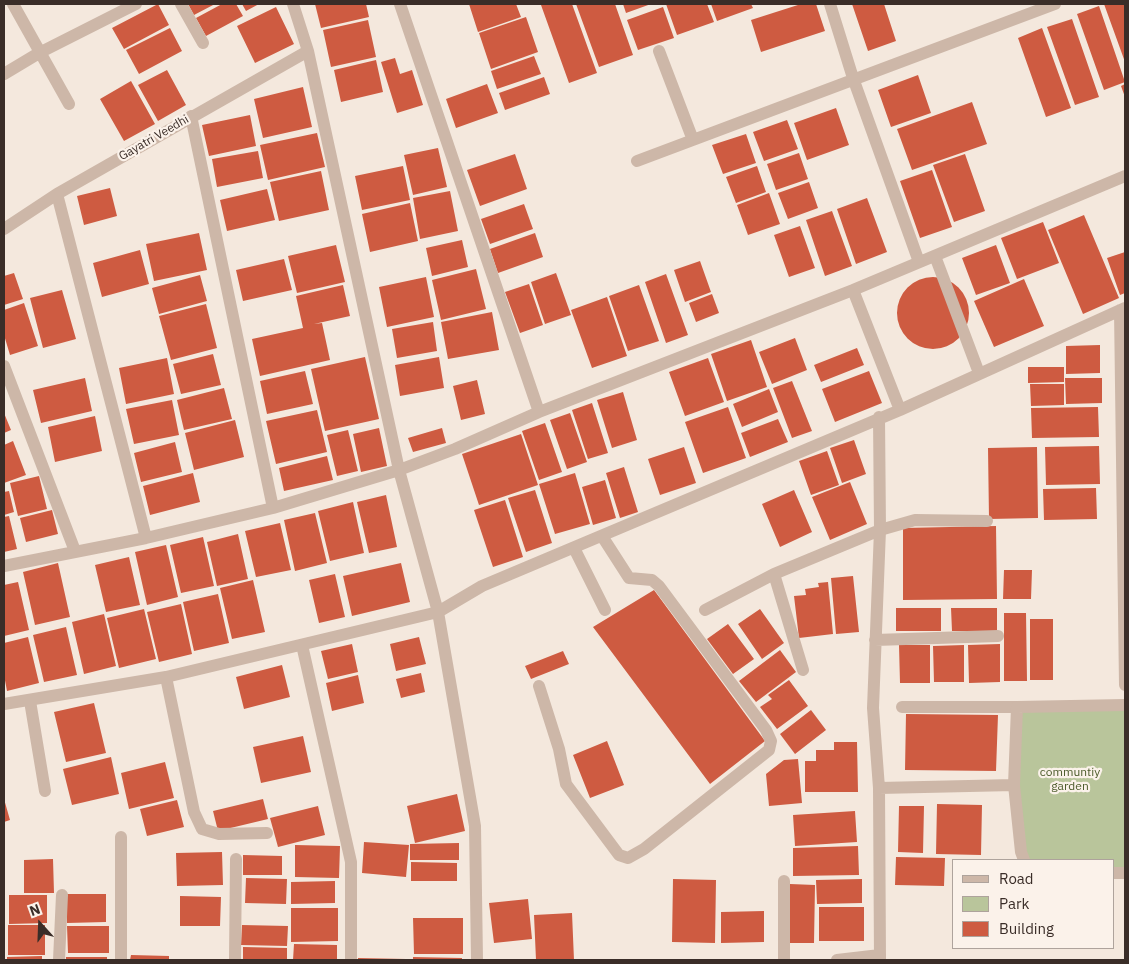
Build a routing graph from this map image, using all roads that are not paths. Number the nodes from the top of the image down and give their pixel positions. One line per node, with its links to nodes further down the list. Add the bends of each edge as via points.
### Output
1 (13, 4): 11 (street)
2 (136, 4): 11 (street)
3 (181, 4): 8 (street)
4 (293, 4): 9 (street)
5 (400, 4): 28 (street)
6 (830, 4): 13 (street)
7 (1055, 4): 13 (street)
8 (203, 43)
9 (308, 51): 15 (street, Gayatri Veedhi); 30 (street)
10 (659, 51): 16 (street)
11 (39, 53): 12 (street); 14 (street)
12 (4, 74)
13 (853, 78): 16 (street); 22 (street)
14 (69, 104)
15 (190, 116): 19 (street, Gayatri Veedhi); 31 (street)
16 (693, 140): 17 (street)
17 (637, 160)
18 (1125, 176): 21 (street)
19 (57, 194): 20 (street, Gayatri Veedhi); 35 (street)
20 (4, 229)
21 (934, 256): 22 (street); 26 (street)
22 (919, 262): 23 (street)
23 (853, 290): 27 (street); 28 (street)
24 (1123, 309): 26 (street); 48 (street)
25 (4, 366): 37 (street)
26 (979, 373): 27 (street)
27 (900, 410): 29 (street)
28 (539, 412): 30 (street)
29 (879, 417): 33 (street); 34 (street)
30 (399, 470): 31 (street); 42 (street)
31 (272, 508): 35 (street)
32 (988, 521): 33 (street, via 915,520)
33 (880, 530): 39 (street); 44 (street)
34 (602, 536): 36 (street); 49 (street, via 629,578 652,580 660,586 766,730 771,741 769,750 644,849 628,858 619,855 566,784 559,749)
35 (146, 538): 37 (street)
36 (574, 548): 40 (street); 42 (street, via 482,586)
37 (75, 551): 38 (street)
38 (4, 566)
39 (774, 574): 41 (street); 46 (street)
40 (605, 610)
41 (706, 610)
42 (438, 612): 45 (street); 69 (street, via 474,826)
43 (998, 636): 44 (street)
44 (875, 640): 56 (street, via 873,708)
45 (302, 645): 47 (street); 68 (street, via 351,862)
46 (803, 670)
47 (166, 677): 50 (street); 58 (street, via 194,812 202,829 219,834)
48 (1125, 685)
49 (539, 686)
50 (30, 701): 51 (street); 57 (street)
51 (4, 704)
52 (1125, 705): 53 (street)
53 (1017, 707): 54 (street); 55 (street)
54 (902, 708)
55 (1014, 785): 56 (street); 61 (street, via 1020,852)
56 (879, 788): 64 (street)
57 (45, 791)
58 (267, 832)
59 (121, 837): 66 (street)
60 (236, 859): 67 (street)
61 (1024, 859)
62 (784, 881): 70 (street)
63 (62, 895): 65 (street)
64 (880, 958): 71 (street)
65 (58, 960)
66 (122, 960)
67 (235, 960)
68 (351, 960)
69 (477, 960)
70 (784, 960)
71 (837, 960)

